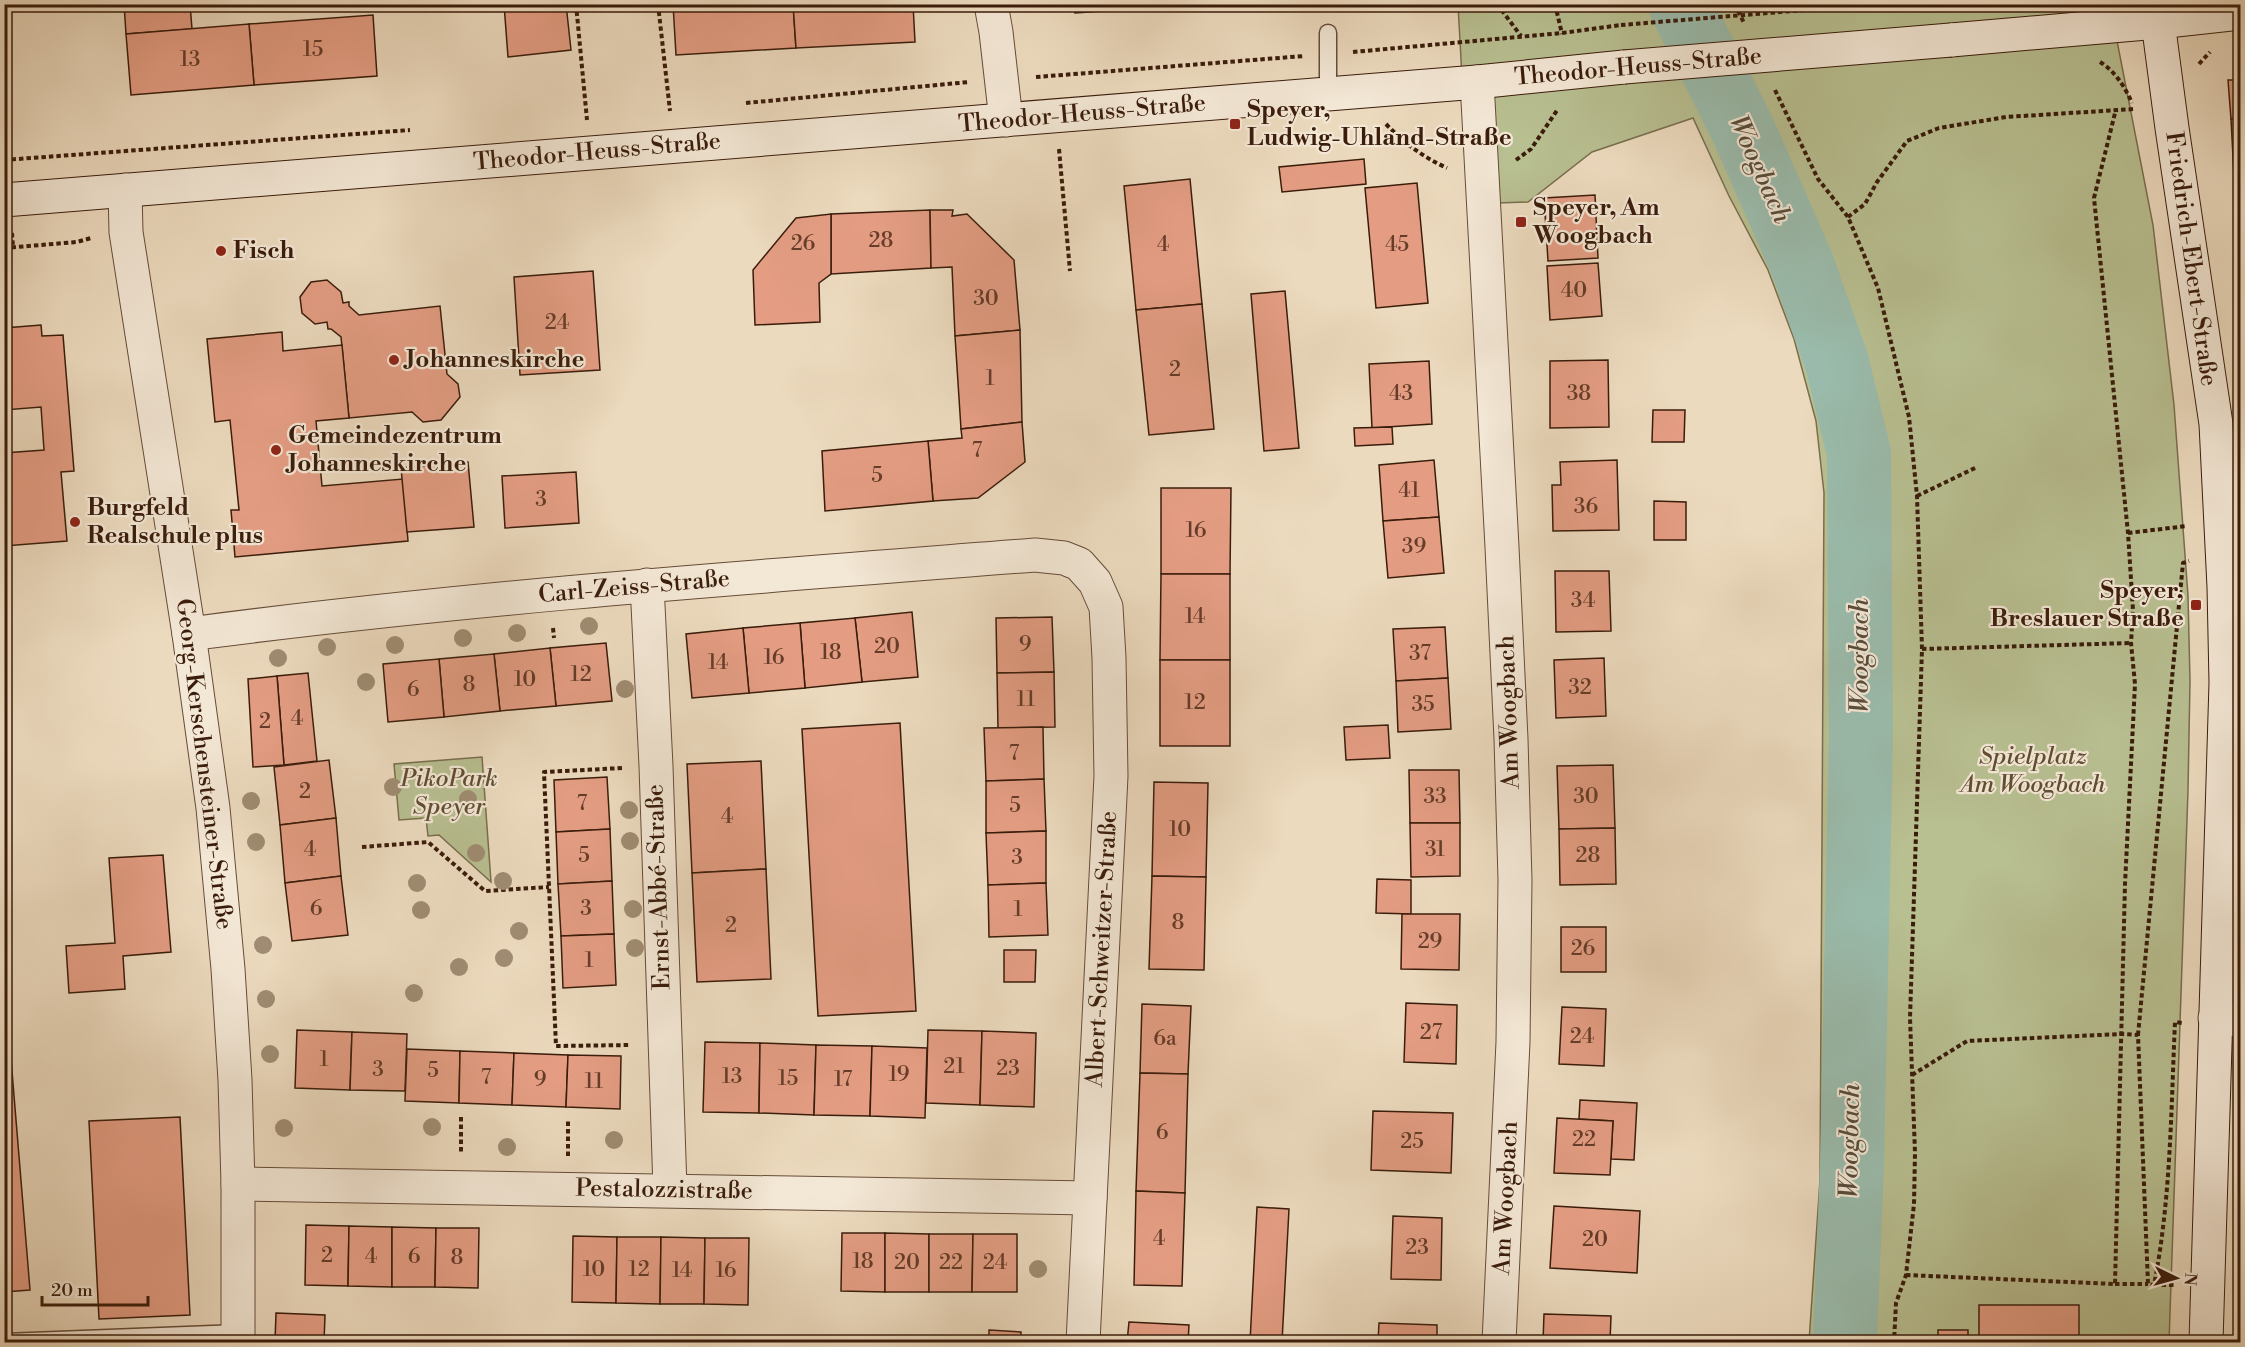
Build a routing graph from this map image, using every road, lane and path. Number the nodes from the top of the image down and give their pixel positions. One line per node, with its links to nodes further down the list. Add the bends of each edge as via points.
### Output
1 (576, 4): 26 (path)
2 (658, 4): 24 (path)
3 (991, 4): 14 (street)
4 (1497, 4): 11 (path)
5 (1736, 4): 9 (path)
6 (1879, 4): 11 (path, bridge)
7 (2157, 13): 8 (street, Theodor-Heuss-Straße); 16 (street, Theodor-Heuss-Straße, bridge, via 1951,40); 20 (street, Friedrich-Ebert-Straße)
8 (2241, 13)
9 (1745, 25)
10 (1328, 33): 12 (lane)
11 (1521, 36): 12 (path)
12 (1328, 54): 14 (path); 18 (lane)
13 (2096, 60): 23 (path, via 2126,89)
14 (1002, 79): 19 (path); 28 (street)
15 (4, 80): 33 (path)
16 (1477, 82): 18 (street, Theodor-Heuss-Straße); 70 (street, Am Woogbach, via 1515,880 1513,1042)
17 (1774, 88): 36 (path, via 1818,179)
18 (1328, 94): 28 (street, Theodor-Heuss-Straße)
19 (741, 103)
20 (2169, 106): 23 (path); 44 (street, Friedrich-Ebert-Straße, via 2216,424)
21 (682, 109): 24 (path)
22 (2116, 109): 23 (path); 36 (path, via 2006,117 1939,128 1907,141 1865,204); 43 (path, via 2094,198)
23 (2134, 109): 27 (path)
24 (670, 110): 31 (path)
25 (575, 117): 26 (path)
26 (587, 117): 32 (path)
27 (2137, 119)
28 (1006, 120): 31 (street, Theodor-Heuss-Straße)
29 (420, 129): 33 (path)
30 (1058, 140): 39 (path)
31 (674, 146): 32 (street, Theodor-Heuss-Straße)
32 (591, 153): 34 (street, Theodor-Heuss-Straße)
33 (7, 159): 35 (path)
34 (125, 190): 35 (street, Theodor-Heuss-Straße); 47 (street, Georg-Kerschensteiner-Straße, via 126,232)
35 (8, 200)
36 (1848, 217): 41 (path, via 1878,288 1909,417)
37 (93, 238): 38 (path)
38 (4, 248)
39 (1070, 271)
40 (1977, 467): 41 (path)
41 (1917, 496): 49 (path)
42 (2187, 526): 43 (path)
43 (2128, 533): 48 (path)
44 (2220, 550): 53 (street, Friedrich-Ebert-Straße, via 2226,682); 56 (path, via 2183,563)
45 (1079, 564): 46 (street, Carl-Zeiss-Straße, via 1035,555); 61 (street, Albert-Schweitzer-Straße, via 1095,582 1106,607 1109,658 1111,776)
46 (646, 585): 47 (street, Carl-Zeiss-Straße, via 336,615); 50 (street, Ernst-Abbé-Straße)
47 (189, 634): 59 (street, Georg-Kerschensteiner-Straße, via 213,808 228,969)
48 (2131, 644): 49 (path); 54 (path, via 2134,684)
49 (1922, 649): 58 (path, via 1910,1017)
50 (656, 766): 52 (path, via 544,772); 57 (street, Ernst-Abbé-Straße)
51 (362, 847): 52 (path, via 429,842 485,891)
52 (549, 887): 57 (path, via 556,1046)
53 (2228, 1019): 72 (street, Friedrich-Ebert-Straße)
54 (2122, 1034): 56 (path); 58 (path, via 1967,1041); 63 (path)
55 (2184, 1034): 65 (path, via 2184,1023 2175,1022 2160,1257)
56 (2138, 1035): 64 (path)
57 (664, 1045): 60 (street, Ernst-Abbé-Straße)
58 (1912, 1075): 62 (path, via 1914,1204)
59 (238, 1184): 60 (street, Pestalozzistraße); 67 (street, Georg-Kerschensteiner-Straße)
60 (670, 1189): 61 (street, Pestalozzistraße)
61 (1090, 1198): 69 (street, Albert-Schweitzer-Straße)
62 (1906, 1275): 63 (path); 71 (path, via 1896,1303)
63 (2115, 1284): 64 (path)
64 (2148, 1284): 65 (path)
65 (2154, 1285): 66 (path)
66 (2177, 1285)
67 (238, 1338): 68 (lane)
68 (4, 1342)
69 (1083, 1342)
70 (1499, 1342)
71 (1894, 1342)
72 (2206, 1342)

